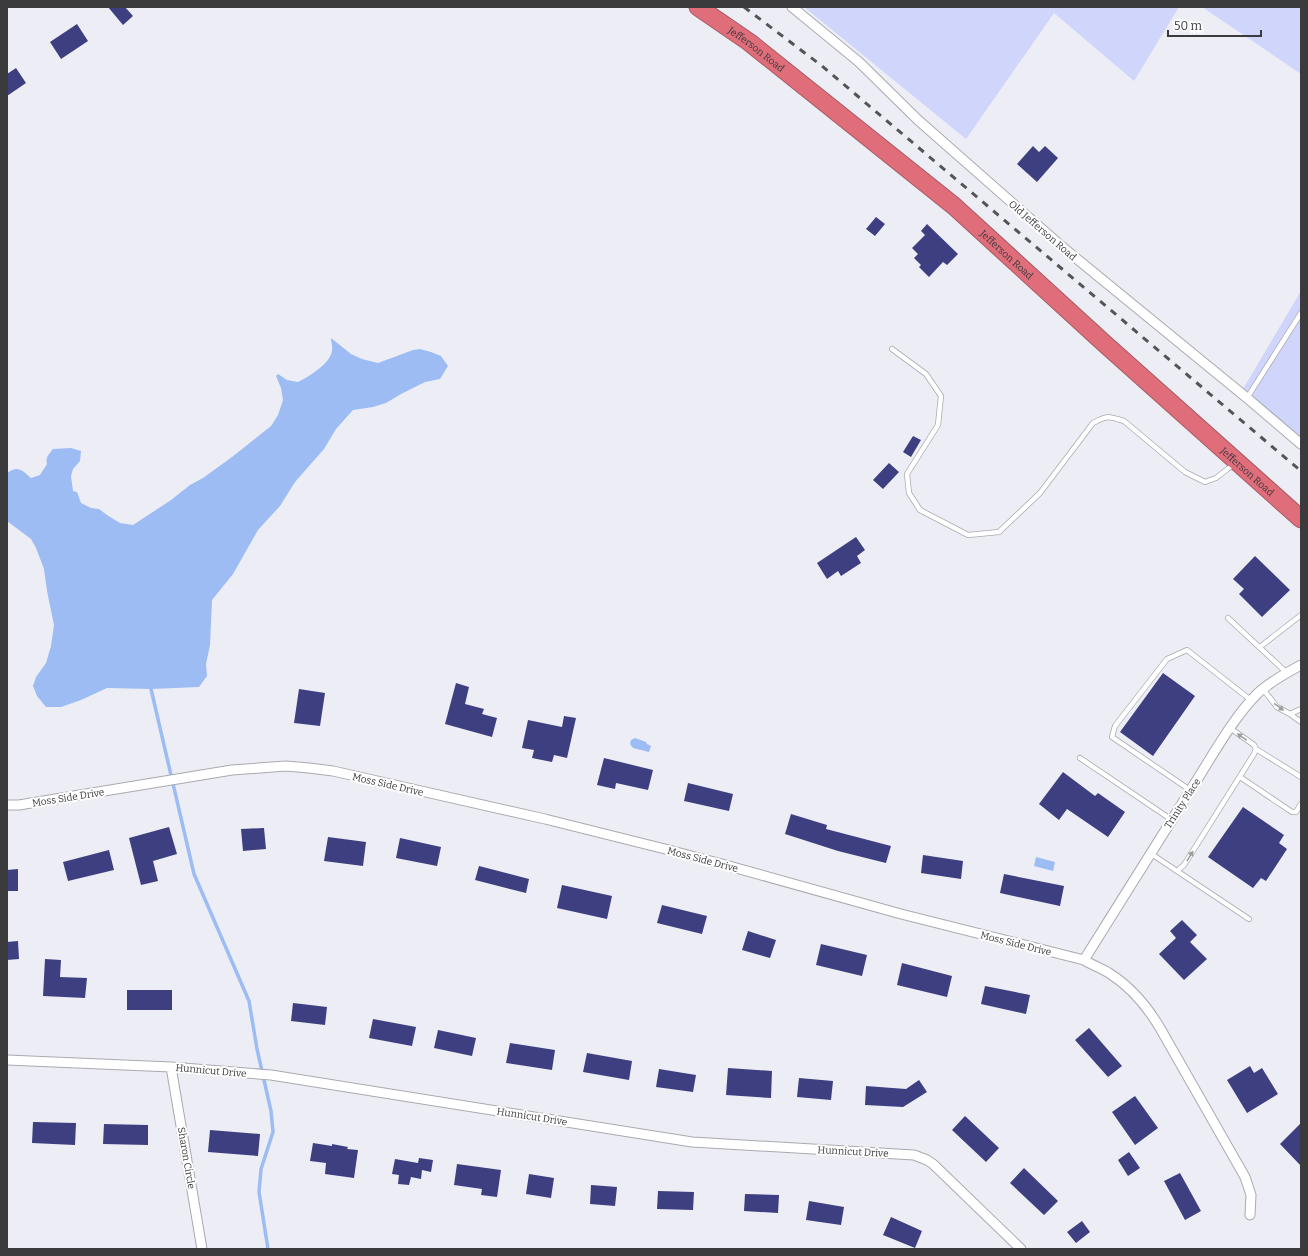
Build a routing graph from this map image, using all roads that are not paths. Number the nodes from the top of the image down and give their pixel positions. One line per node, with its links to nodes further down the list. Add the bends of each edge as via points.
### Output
1 (698, 7): 7 (highway, Jefferson Road, via 749,42 954,206)
2 (792, 7): 5 (street, Old Jefferson Road, via 859,62 918,120 1060,245)
3 (1301, 313): 5 (lane)
4 (892, 349): 7 (lane, via 926,374 941,396 938,425 907,474 908,493 920,510 968,535 1000,532 1040,493 1093,423 1104,417 1124,421 1185,472 1205,482 1216,478)
5 (1247, 398): 6 (street, Old Jefferson Road)
6 (1301, 444)
7 (1237, 462): 8 (highway, Jefferson Road)
8 (1301, 519)
9 (1301, 614): 11 (lane)
10 (1228, 618): 11 (lane)
11 (1260, 647): 13 (lane)
12 (1301, 665): 13 (street, Trinity Place)
13 (1287, 673): 14 (street, Trinity Place)
14 (1263, 689): 15 (street, Trinity Place); 17 (lane, one-way to 17, via 1277,707)
15 (1252, 701): 19 (street, Trinity Place); 24 (lane, via 1187,650 1167,659 1115,726 1112,737)
16 (1301, 709): 17 (lane)
17 (1290, 714): 18 (lane)
18 (1301, 722)
19 (1230, 728): 20 (lane, one-way to 19); 24 (street, Trinity Place)
20 (1256, 748): 22 (lane); 23 (lane)
21 (1080, 758): 27 (lane)
22 (1240, 777): 25 (lane, via 1292,812 1296,812); 29 (lane, one-way to 22, via 1184,865)
23 (1301, 777)
24 (1190, 790): 27 (street, Trinity Place)
25 (1301, 804)
26 (7, 805): 31 (street, Moss Side Drive, via 232,770 286,766 333,771 578,827 908,916)
27 (1172, 820): 28 (street, Trinity Place)
28 (1150, 852): 29 (lane); 31 (street, Trinity Place)
29 (1177, 871): 30 (lane)
30 (1249, 919)
31 (1084, 960): 34 (street, Moss Side Drive, via 1130,988 1146,1006 1245,1177 1251,1195)
32 (7, 1060): 33 (street, Hunnicut Drive)
33 (171, 1067): 35 (street, Sharon Circle); 36 (street, Hunnicut Drive, via 271,1075 692,1142 921,1157 933,1164)
34 (1250, 1215)
35 (202, 1249)
36 (1021, 1249)

